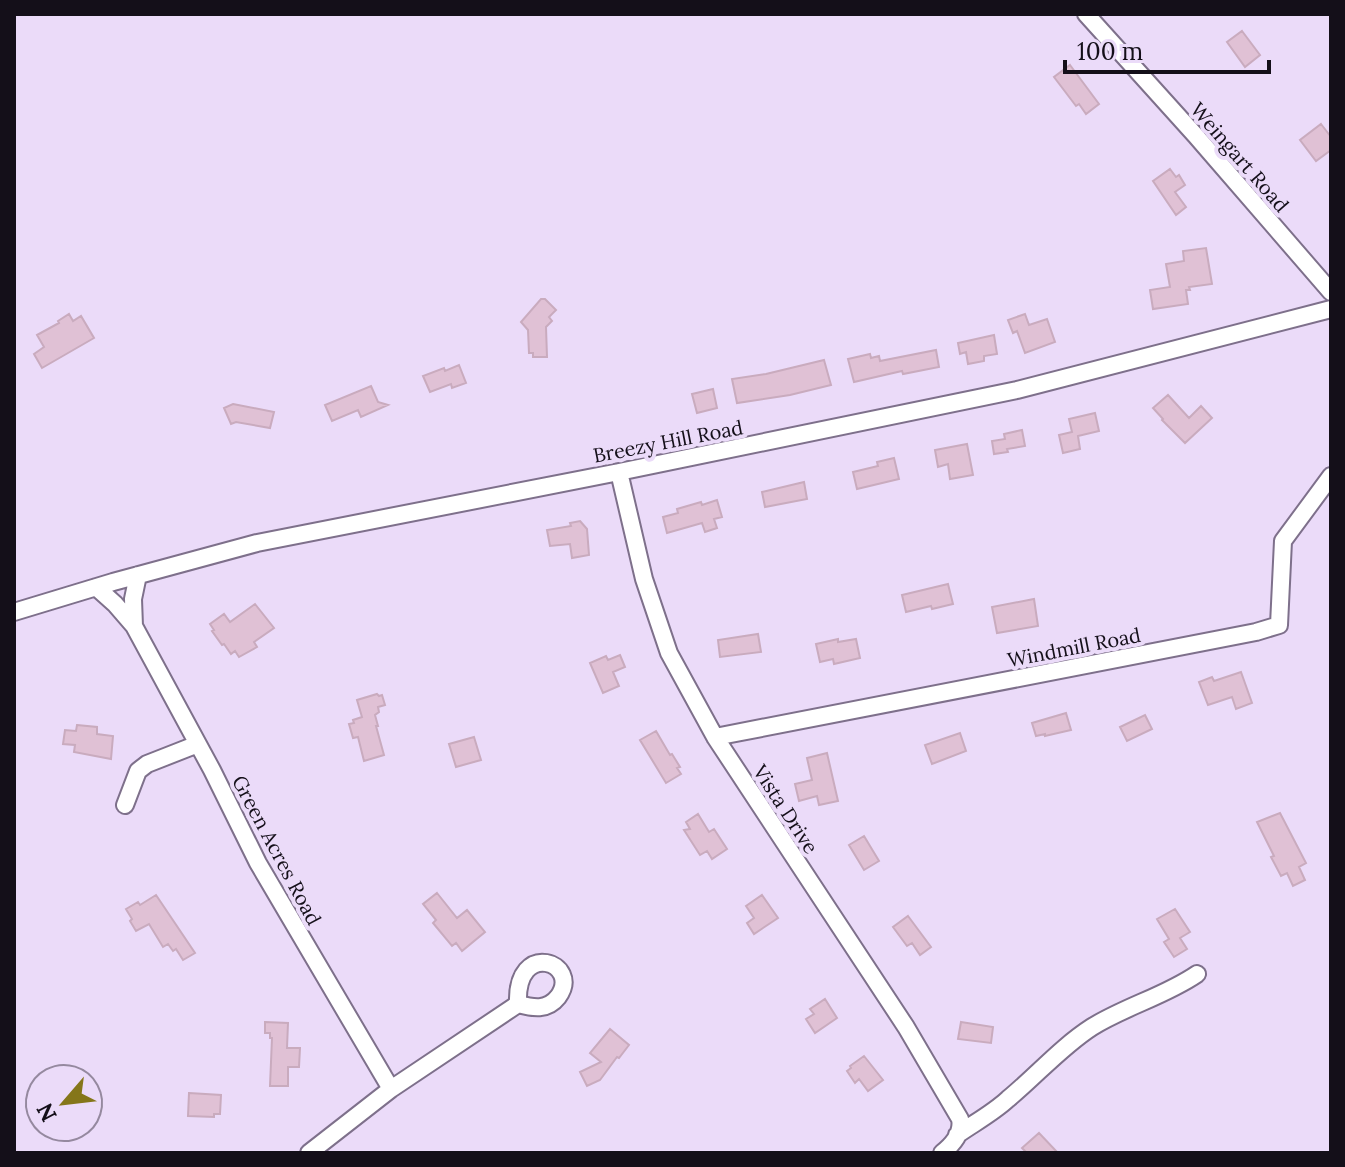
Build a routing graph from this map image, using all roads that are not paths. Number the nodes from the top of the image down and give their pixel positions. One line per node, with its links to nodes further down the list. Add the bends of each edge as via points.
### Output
1 (1086, 14): 2 (street, Weingart Road)
2 (1331, 292)
3 (1331, 309): 4 (street, Breezy Hill Road, via 1017,390)
4 (619, 472): 6 (street, Breezy Hill Road, via 257,543); 10 (street, Vista Drive, via 644,579 669,653)
5 (1331, 476): 10 (street, Windmill Road, via 1283,541 1279,625)
6 (138, 575): 7 (street, Breezy Hill Road); 9 (street)
7 (96, 587): 8 (street, Breezy Hill Road); 9 (street, Green Acres Road)
8 (14, 612)
9 (134, 626): 11 (street, Green Acres Road)
10 (715, 737): 16 (street, Vista Drive, via 906,1027 960,1119 962,1126)
11 (198, 744): 12 (street, via 138,771); 15 (street, Green Acres Road, via 293,926)
12 (125, 805)
13 (1197, 974): 16 (street, via 1065,1045 1005,1102)
14 (518, 1004): 15 (street)
15 (391, 1089): 17 (street)
16 (950, 1144)
17 (309, 1153)

